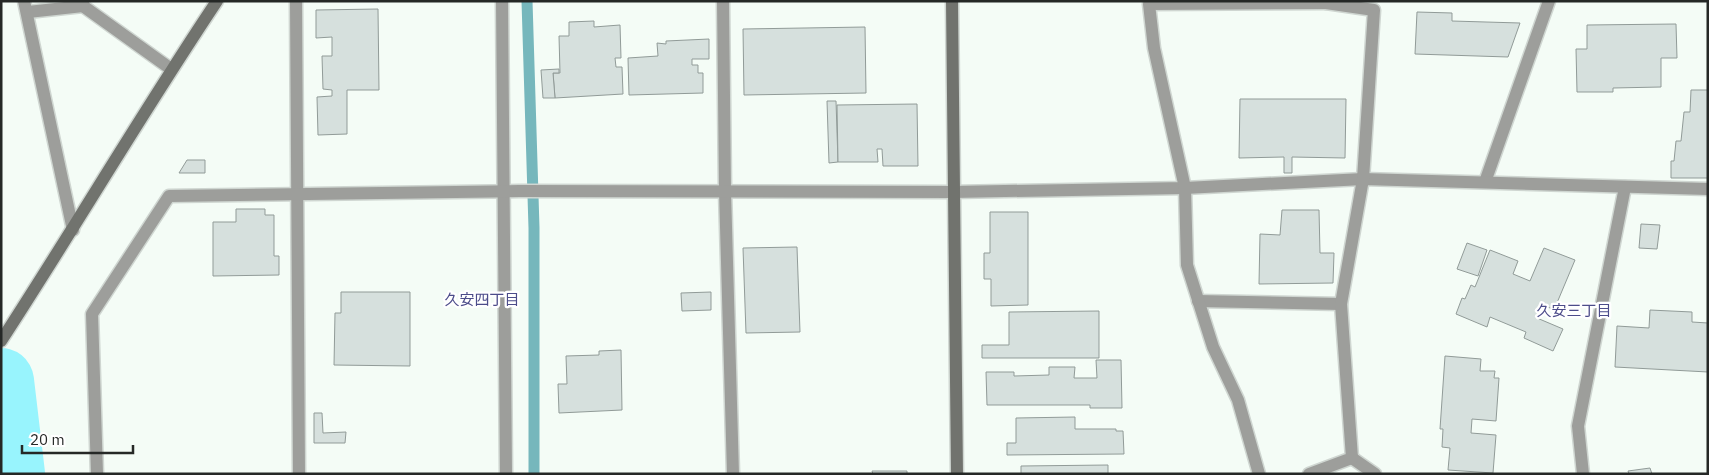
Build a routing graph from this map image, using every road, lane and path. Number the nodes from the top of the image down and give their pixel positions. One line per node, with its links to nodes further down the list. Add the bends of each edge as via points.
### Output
1 (217, 1): 10 (street)
2 (296, 1): 19 (street)
3 (502, 1): 16 (street)
4 (723, 1): 17 (street)
5 (952, 1): 18 (street)
6 (1549, 1): 12 (street)
7 (1326, 2): 11 (street, via 1374,10); 14 (street, via 1148,4 1154,48)
8 (83, 4): 9 (street); 10 (street)
9 (26, 6): 20 (street)
10 (171, 69): 20 (street)
11 (1363, 179): 12 (street); 14 (street); 22 (street)
12 (1485, 182): 13 (street)
13 (1624, 187): 15 (street); 33 (street, via 1578,426)
14 (1185, 188): 18 (street); 21 (street, via 1187,265)
15 (1708, 189)
16 (505, 191): 17 (street); 19 (street); 27 (street)
17 (725, 191): 18 (street); 28 (street)
18 (952, 192): 29 (street)
19 (296, 193): 25 (street, via 169,196 92,314); 26 (street)
20 (73, 230): 23 (street)
21 (1198, 301): 22 (street); 30 (street, via 1213,347 1238,400)
22 (1341, 304): 24 (street)
23 (1, 341)
24 (1352, 458): 31 (street); 32 (street)
25 (97, 474)
26 (299, 474)
27 (506, 474)
28 (733, 474)
29 (957, 474)
30 (1259, 474)
31 (1310, 474)
32 (1375, 474)
33 (1582, 474)

